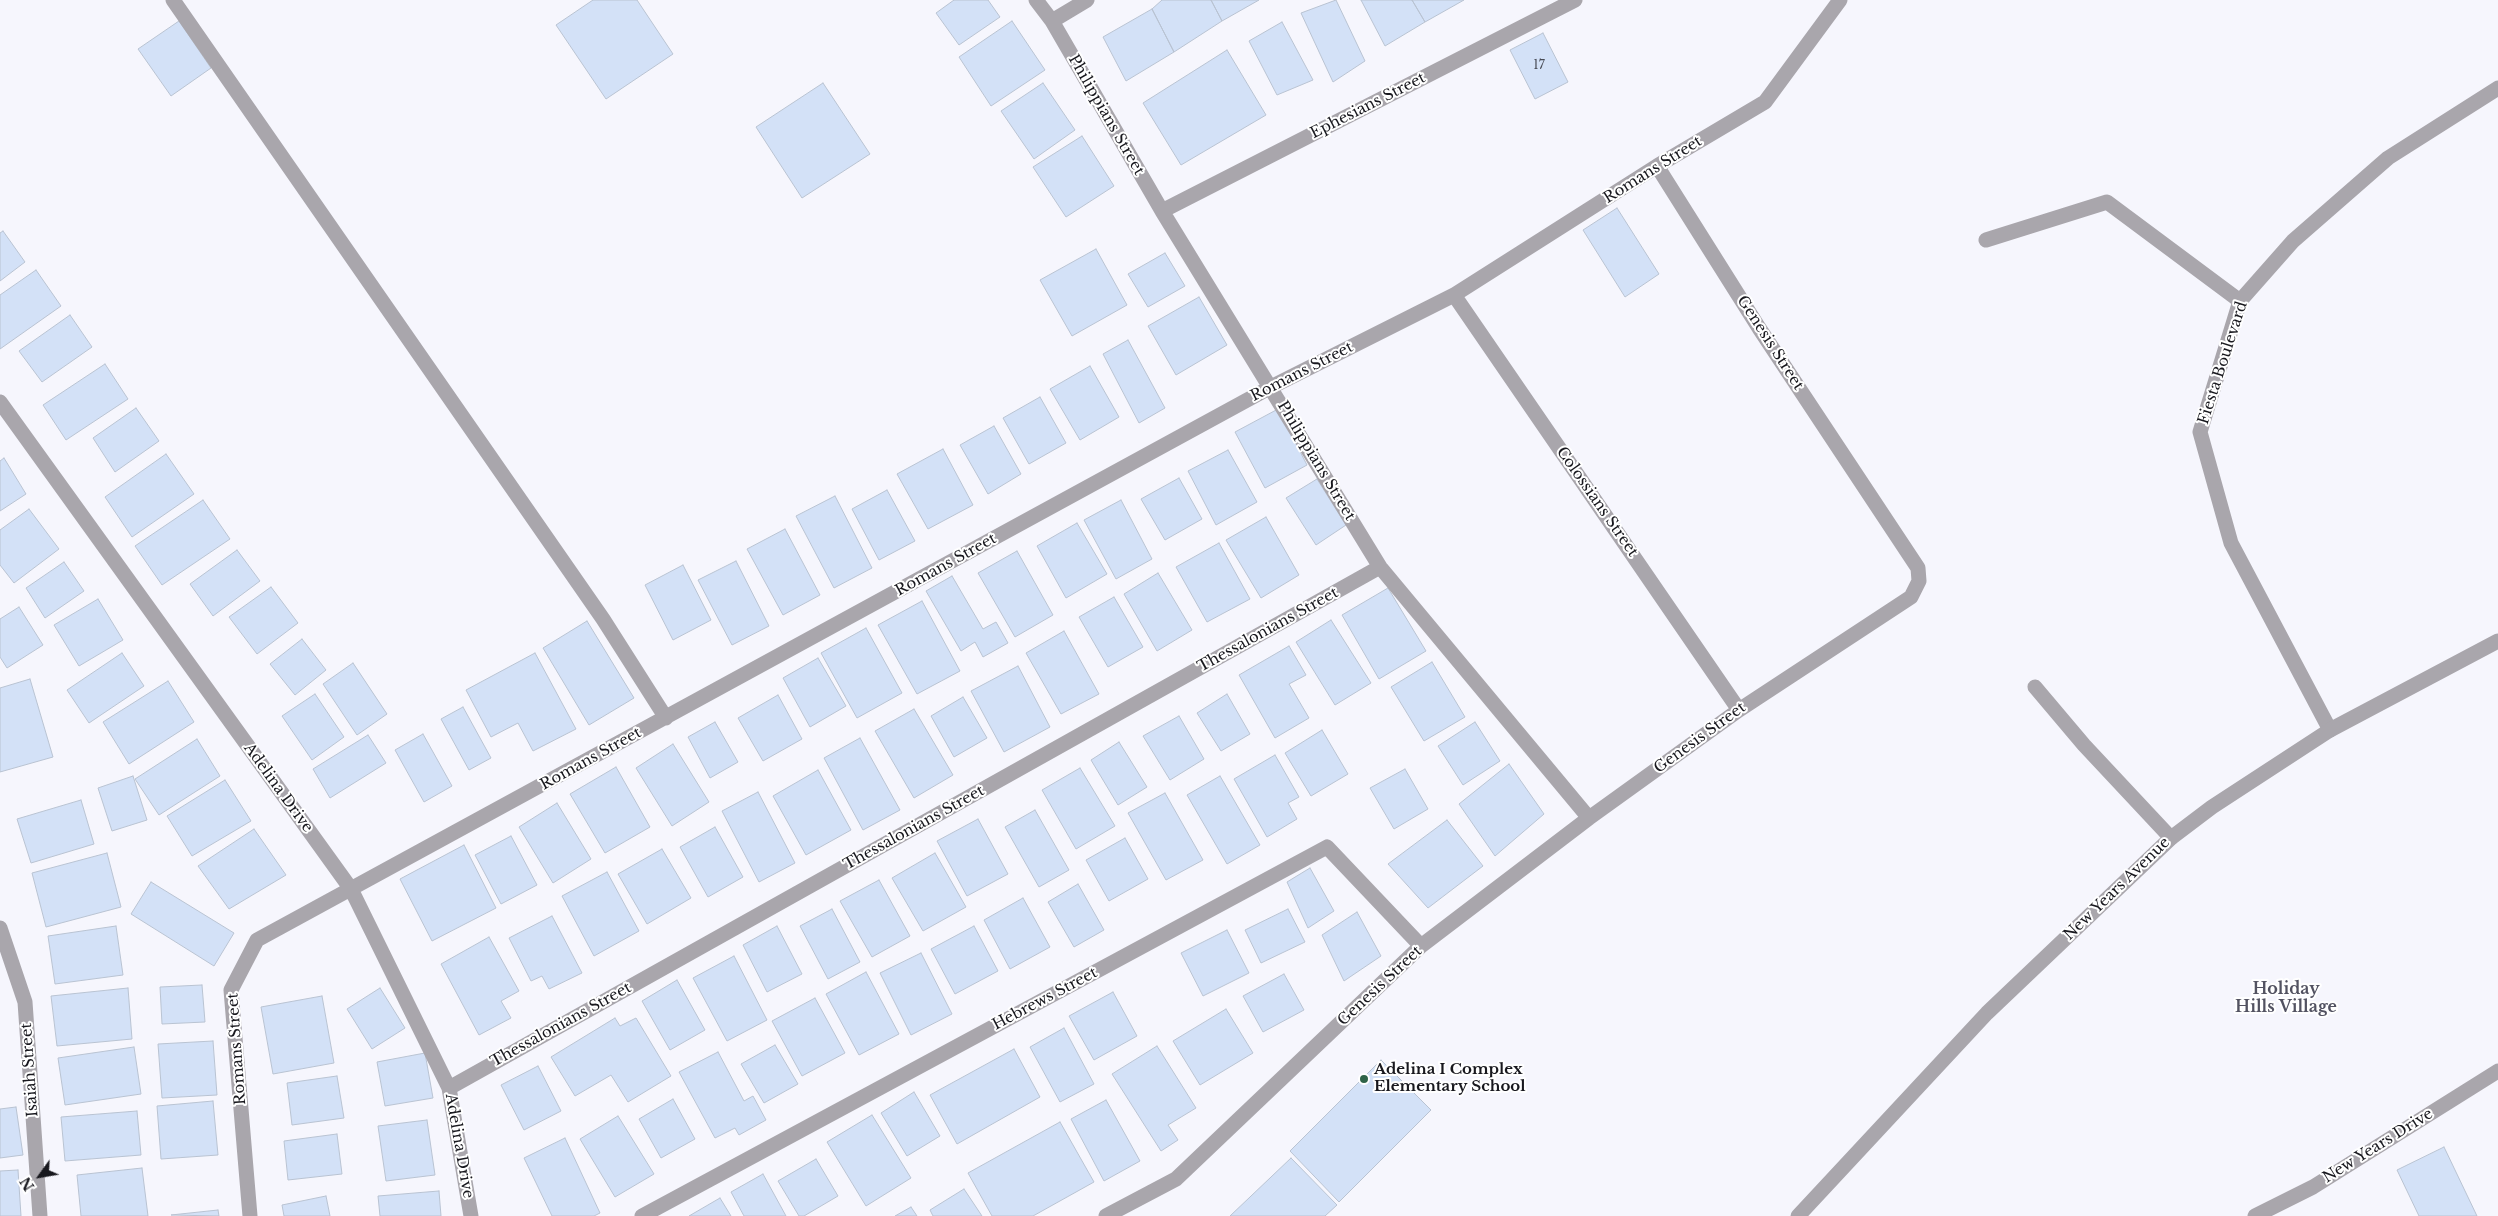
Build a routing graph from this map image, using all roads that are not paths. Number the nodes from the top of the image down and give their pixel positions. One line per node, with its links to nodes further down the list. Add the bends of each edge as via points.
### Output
1 (173, 0): 19 (street, via 603,619)
2 (1036, 0): 6 (street, Philippians Street)
3 (1088, 0): 6 (street)
4 (1575, 0): 9 (street, Ephesians Street)
5 (1840, 0): 8 (street, Romans Street, via 1765,102)
6 (1052, 21): 9 (street, Philippians Street)
7 (2498, 88): 12 (street, Fiesta Boulevard, via 2388,158 2293,241)
8 (1657, 166): 11 (street, Romans Street); 18 (street, Genesis Street, via 1759,328 1918,568 1919,581 1911,597)
9 (1162, 212): 13 (street, Philippians Street)
10 (1986, 240): 12 (street, via 2107,202)
11 (1454, 295): 13 (street, Romans Street); 18 (street, Colossians Street)
12 (2240, 301): 20 (street, Fiesta Boulevard, via 2200,432 2232,543)
13 (1272, 387): 15 (street, Philippians Street); 19 (street, Romans Street)
14 (0, 402): 23 (street, Adelina Drive)
15 (1380, 567): 21 (street, Philippians Street); 27 (street, Thessalonians Street)
16 (2498, 641): 20 (street, New Years Avenue)
17 (2035, 687): 22 (street)
18 (1739, 710): 21 (street, Genesis Street)
19 (666, 718): 23 (street, Romans Street)
20 (2330, 730): 22 (street, New Years Avenue, via 2212,807)
21 (1589, 818): 25 (street, Genesis Street)
22 (2171, 838): 33 (street, New Years Avenue, via 1987,1014)
23 (351, 889): 27 (street, Adelina Drive); 29 (street, Romans Street, via 257,940 231,990)
24 (0, 928): 28 (street, Isaiah Street, via 25,1002)
25 (1421, 946): 31 (street, Hebrews Street, via 1327,847); 32 (street, Genesis Street, via 1176,1178)
26 (2498, 1070): 34 (street, New Years Drive, via 2313,1187)
27 (449, 1088): 30 (street, Adelina Drive)
28 (40, 1216)
29 (250, 1216)
30 (471, 1216)
31 (642, 1216)
32 (1106, 1216)
33 (1798, 1216)
34 (2255, 1216)

